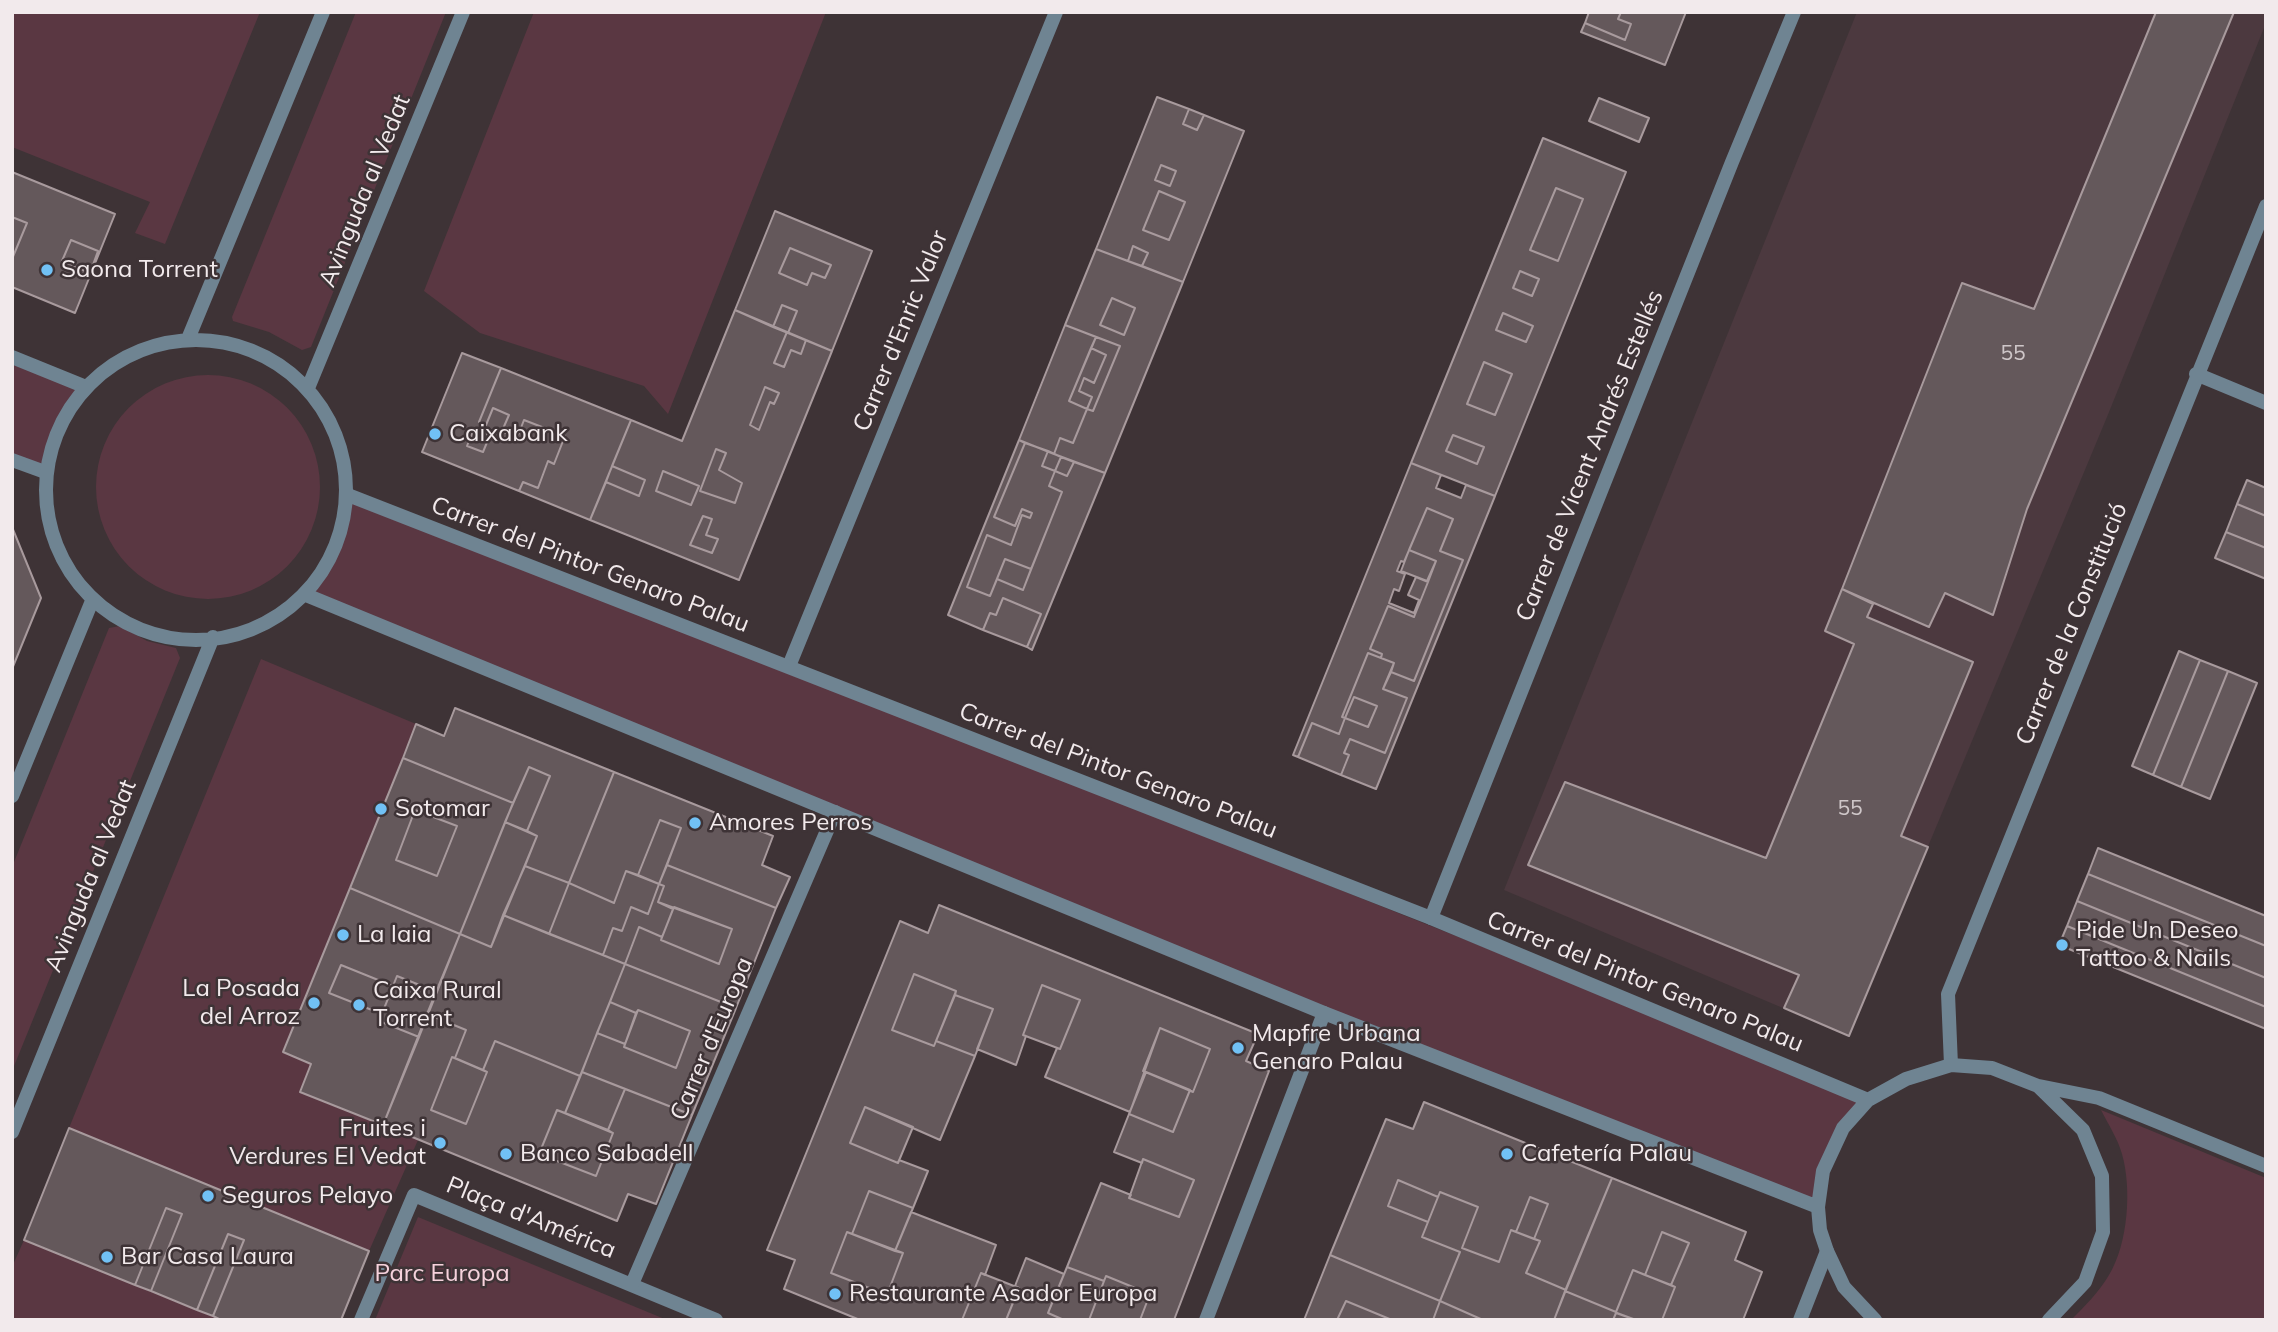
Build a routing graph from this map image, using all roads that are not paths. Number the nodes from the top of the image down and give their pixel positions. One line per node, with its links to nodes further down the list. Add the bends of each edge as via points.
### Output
1 (323, 12): 6 (street)
2 (463, 12): 10 (street, Avinguda al Vedat)
3 (1056, 12): 18 (street, Carrer d'Enric Valor)
4 (1794, 12): 21 (street, Carrer de Vicent Andrés Estellés)
5 (2266, 206): 8 (street, Carrer de la Constitució)
6 (188, 339): 9 (street, via 136,351); 10 (street, via 216,340 266,356)
7 (12, 357): 9 (street)
8 (2196, 374): 11 (street); 23 (street, Carrer de la Constitució, via 1948,994)
9 (86, 387): 13 (street, via 57,430)
10 (308, 388): 14 (street, via 340,443)
11 (2266, 403)
12 (12, 460): 13 (street)
13 (45, 472): 16 (street, via 44,494 54,546)
14 (348, 495): 15 (street, via 335,551); 18 (street, Carrer del Pintor Genaro Palau)
15 (306, 595): 17 (street, via 249,633); 20 (street)
16 (92, 601): 17 (street, via 136,630); 19 (street)
17 (213, 637): 26 (street, Avinguda al Vedat)
18 (789, 666): 21 (street, Carrer del Pintor Genaro Palau)
19 (12, 796)
20 (835, 812): 22 (street); 30 (street, Carrer d'Europa)
21 (1431, 918): 25 (street, Carrer del Pintor Genaro Palau)
22 (1324, 1013): 28 (street); 33 (street)
23 (1951, 1065): 24 (street, via 1992,1068); 25 (street, via 1906,1079)
24 (2038, 1086): 27 (street, via 2099,1098); 36 (street, via 2082,1130 2102,1176 2099,1245 2085,1282)
25 (1868, 1100): 28 (street, via 1843,1128 1823,1171)
26 (12, 1132)
27 (2266, 1166)
28 (1818, 1207): 29 (street)
29 (1827, 1251): 34 (street); 35 (street, via 1844,1287)
30 (632, 1284): 31 (street, Plaça d'América, via 414,1195); 32 (street, Plaça d'América)
31 (361, 1320)
32 (716, 1320)
33 (1206, 1320)
34 (1800, 1320)
35 (1875, 1320)
36 (2049, 1320)

